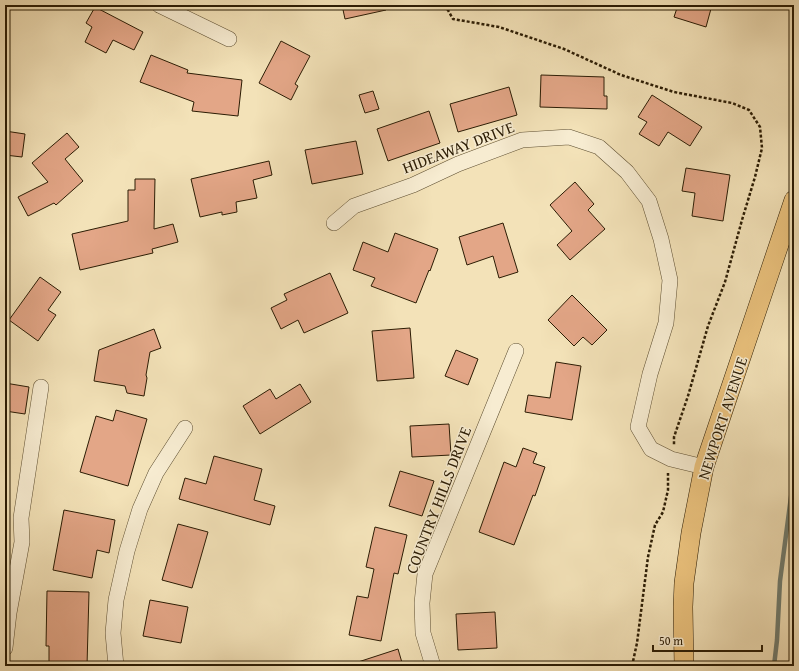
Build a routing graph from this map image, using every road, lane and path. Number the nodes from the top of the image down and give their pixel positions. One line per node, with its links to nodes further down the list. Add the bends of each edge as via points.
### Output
1 (159, 5): 2 (street)
2 (229, 39)
3 (794, 200): 8 (main road, NEWPORT AVENUE)
4 (334, 223): 8 (street, HIDEAWAY DRIVE, via 354,206 413,185 458,164 522,140 568,137 599,147 627,172 648,200 661,238 670,280 666,323 650,374 638,427 651,449 671,459)
5 (516, 351): 11 (street, COUNTRY HILLS DRIVE, via 425,574 423,632)
6 (41, 387): 9 (street, via 21,518 22,542)
7 (185, 428): 10 (street, via 156,473 140,509 127,551 116,600 113,633)
8 (704, 467): 12 (main road, NEWPORT AVENUE, via 684,583)
9 (5, 648)
10 (116, 666)
11 (433, 666)
12 (684, 666)

